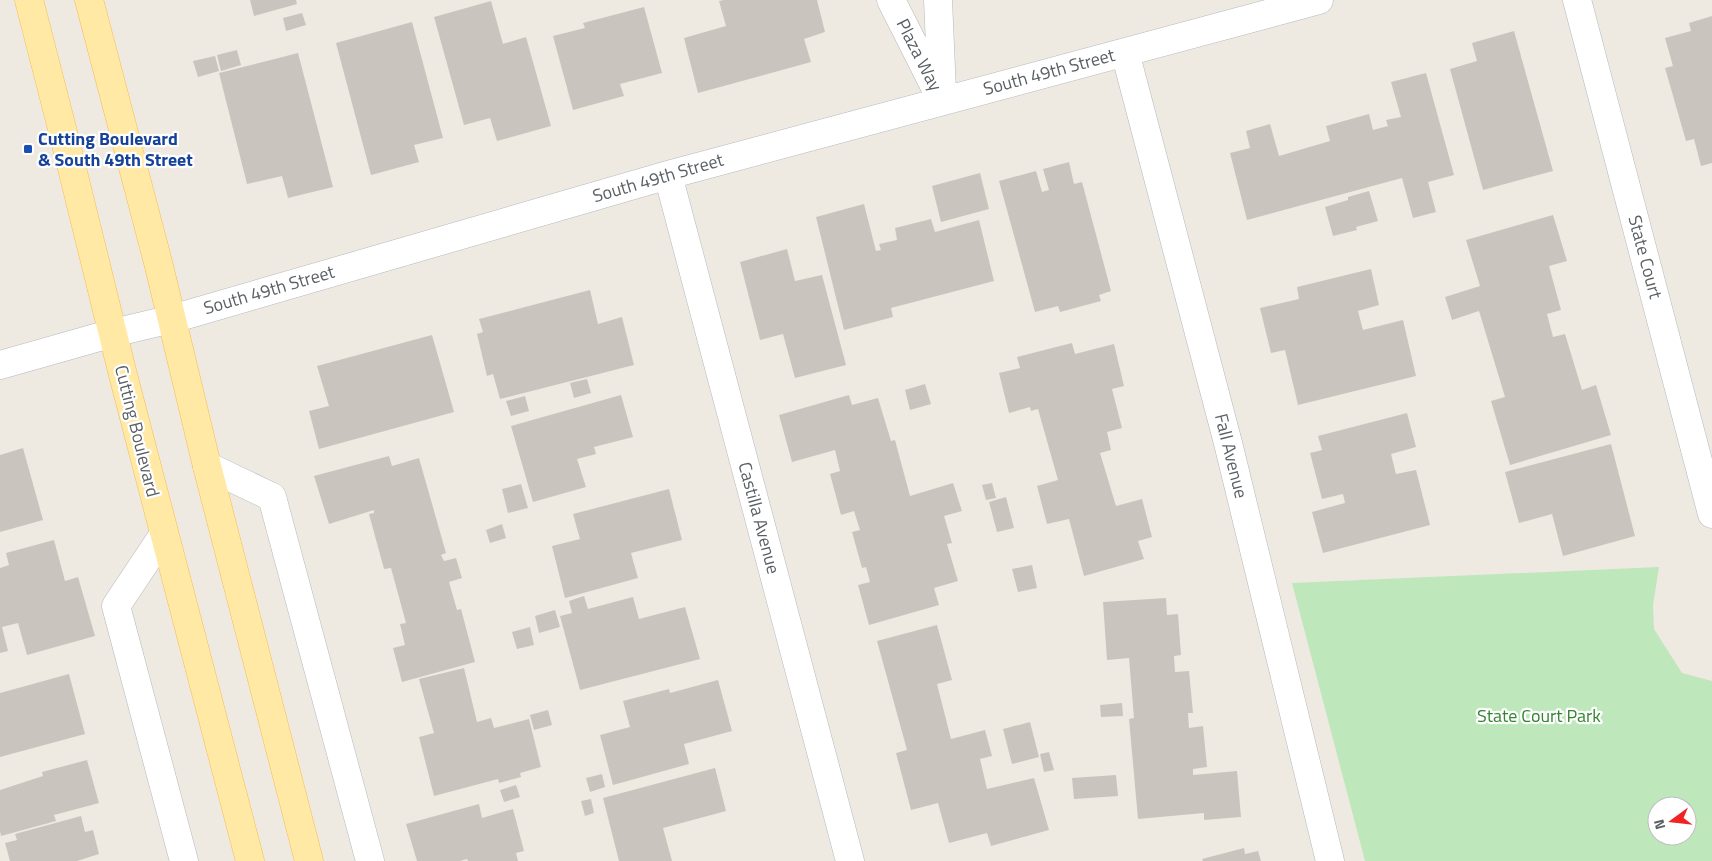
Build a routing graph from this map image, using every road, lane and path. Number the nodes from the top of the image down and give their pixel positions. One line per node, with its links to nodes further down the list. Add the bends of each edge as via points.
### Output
1 (29, 0): 11 (main road, Cutting Boulevard)
2 (89, 0): 10 (main road)
3 (891, 0): 8 (street, Plaza Way)
4 (938, 0): 8 (street, Plaza Way)
5 (1319, 0): 7 (street, South 49th Street)
6 (1577, 0): 14 (street, State Court)
7 (1125, 52): 8 (street, South 49th Street); 21 (street, Fall Avenue, via 1228,443)
8 (942, 101): 9 (street, South 49th Street)
9 (668, 175): 10 (street, South 49th Street); 20 (street, Castilla Avenue)
10 (172, 319): 11 (street, South 49th Street); 13 (main road)
11 (113, 333): 12 (street, South 49th Street); 15 (main road, Cutting Boulevard)
12 (0, 364)
13 (207, 466): 18 (main road); 19 (street, via 272,497)
14 (1712, 514)
15 (164, 534): 16 (street, via 116,606); 17 (main road, Cutting Boulevard)
16 (184, 861)
17 (250, 861)
18 (309, 861)
19 (370, 861)
20 (850, 861)
21 (1330, 861)

